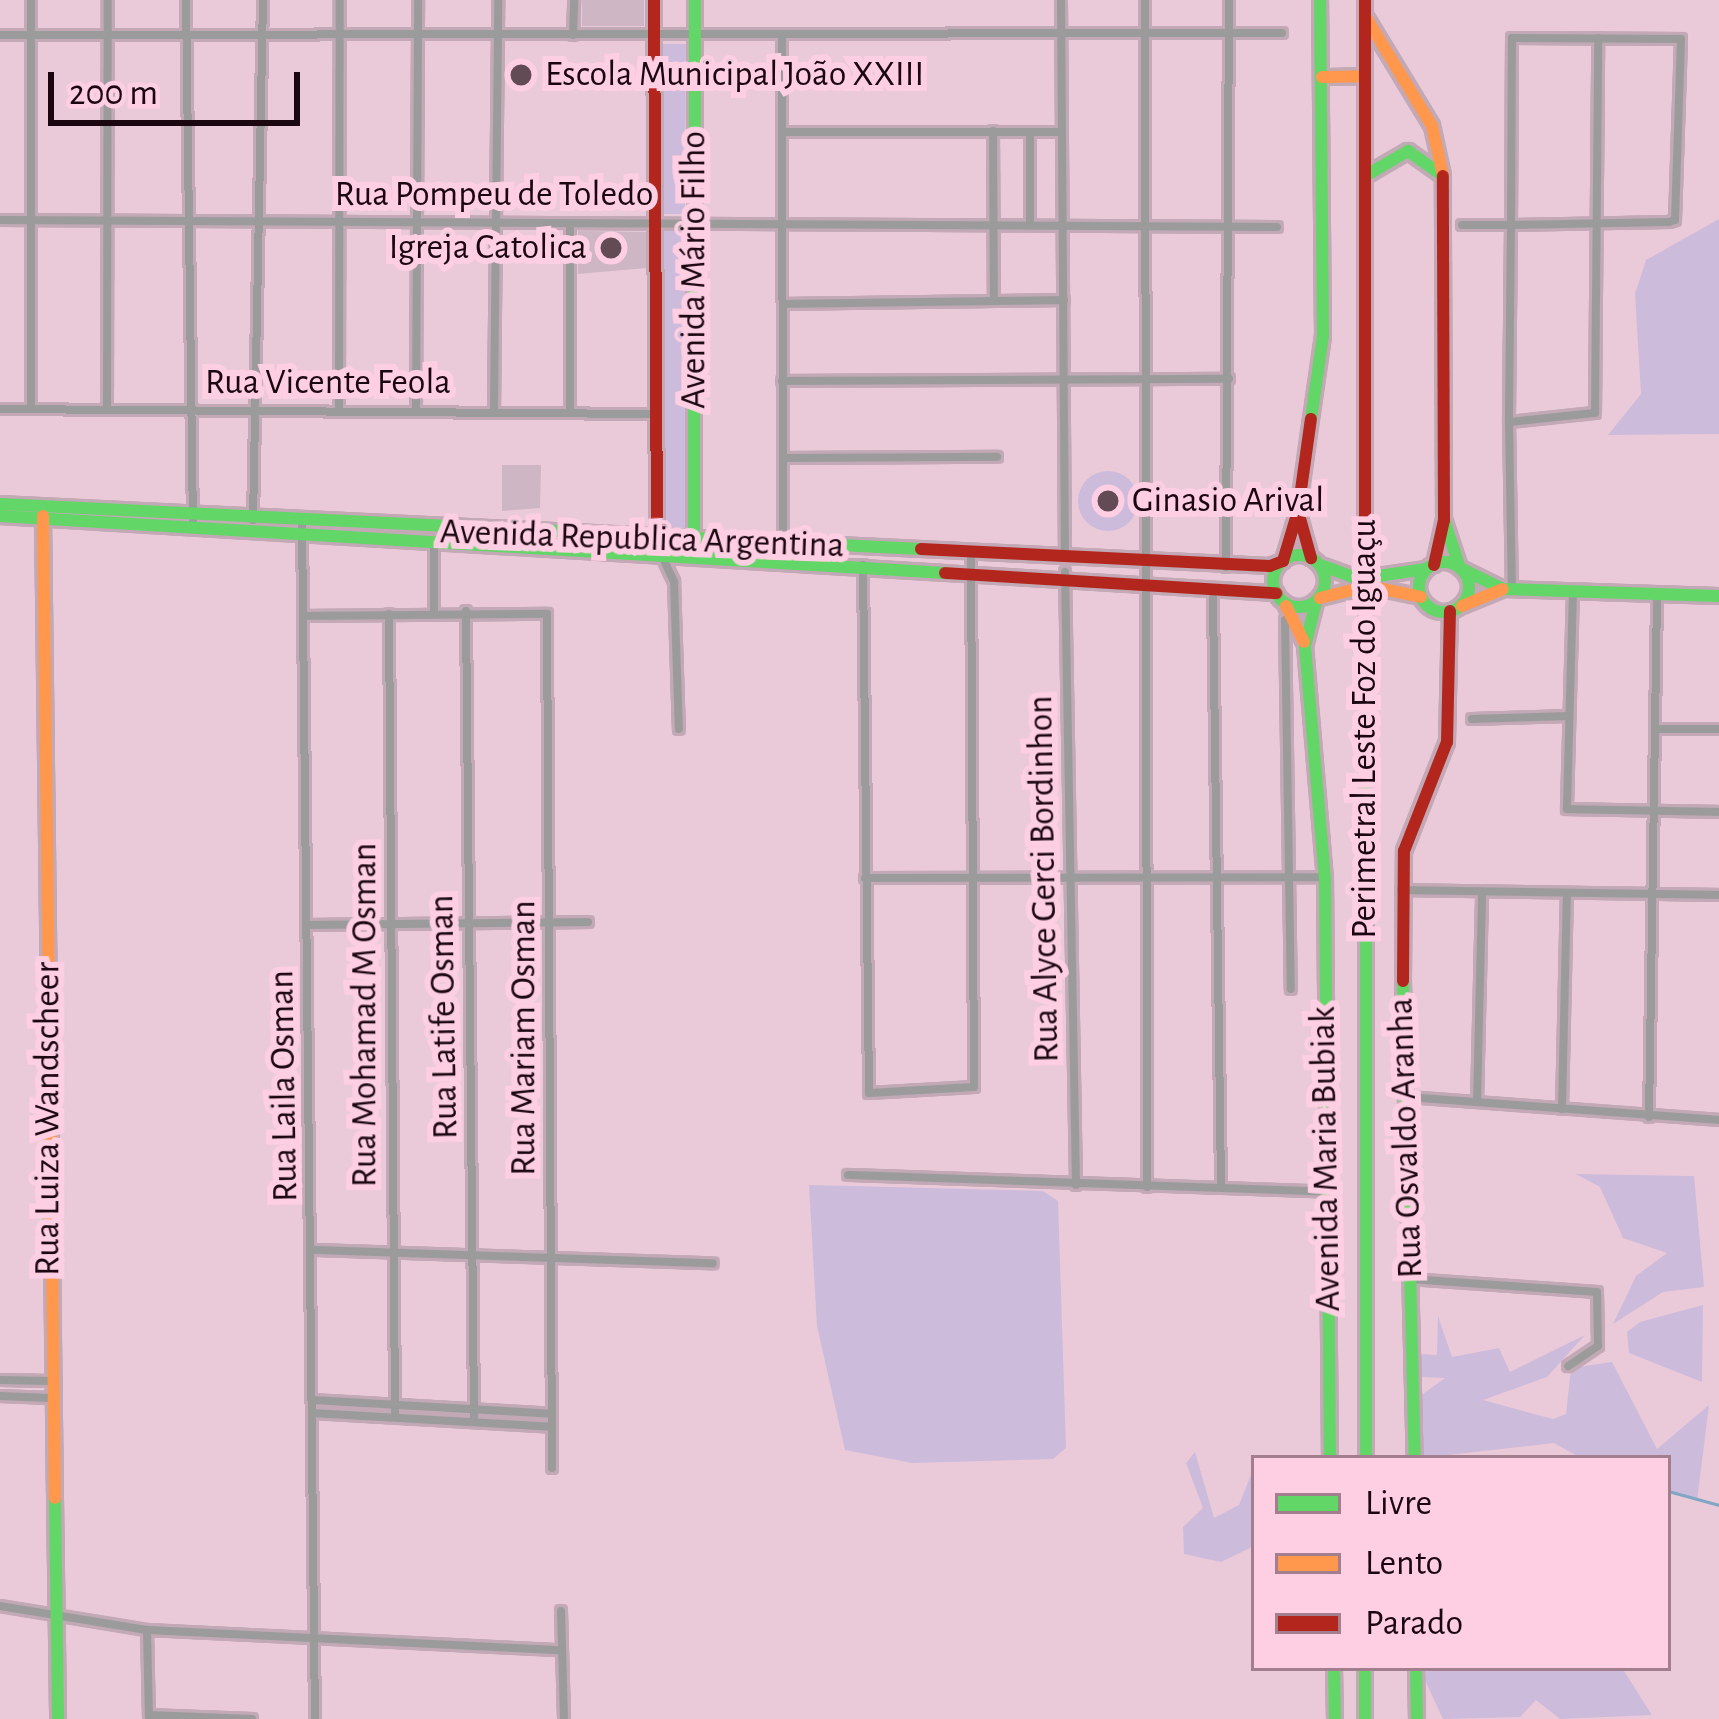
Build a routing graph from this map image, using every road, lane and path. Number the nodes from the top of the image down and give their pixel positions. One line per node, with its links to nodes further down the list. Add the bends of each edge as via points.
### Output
1 (31, 0): 19 (street)
2 (108, 0): 20 (street)
3 (186, 0): 21 (street)
4 (263, 0): 22 (street)
5 (340, 0): 23 (street)
6 (418, 0): 24 (street)
7 (498, 0): 25 (street)
8 (574, 0): 26 (street)
9 (654, 0): 27 (main road, Avenida Mário Filho)
10 (695, 0): 28 (main road, Avenida Mário Filho)
11 (1061, 0): 31 (street, Rua Alyce Gerci Bordinhon)
12 (1145, 0): 30 (street)
13 (1228, 0): 17 (street)
14 (1320, 0): 34 (main road)
15 (1365, 8): 33 (main road, Perimetral Leste Foz do Iguaçu); 40 (main road, via 1432,126)
16 (1282, 33): 17 (street)
17 (1228, 34): 30 (street); 60 (street)
18 (0, 35): 19 (street)
19 (31, 35): 20 (street); 42 (street)
20 (108, 35): 21 (street); 43 (street)
21 (185, 35): 22 (street); 44 (street)
22 (263, 35): 23 (street); 45 (street)
23 (340, 35): 24 (street); 46 (street)
24 (417, 35): 25 (street); 47 (street)
25 (498, 35): 26 (street); 48 (street)
26 (573, 35): 27 (street)
27 (655, 35): 28 (street); 50 (main road, Avenida Mário Filho)
28 (695, 35): 29 (street); 51 (main road, Avenida Mário Filho)
29 (782, 35): 31 (street); 36 (street)
30 (1145, 35): 31 (street); 59 (street)
31 (1061, 37): 38 (street, Rua Alyce Gerci Bordinhon)
32 (1598, 38): 54 (street); 54 (street, via 1681,39 1680,214); 58 (street, via 1512,38)
33 (1365, 76): 34 (main road); 39 (main road, Perimetral Leste Foz do Iguaçu)
34 (1322, 77): 83 (main road, via 1323,336)
35 (993, 131): 36 (street); 37 (street); 53 (street)
36 (785, 132): 52 (street)
37 (1030, 132): 38 (street); 55 (street)
38 (1062, 132): 56 (street, Rua Alyce Gerci Bordinhon)
39 (1365, 176): 40 (main road, via 1408,151); 173 (main road, Perimetral Leste Foz do Iguaçu, bridge)
40 (1443, 176): 86 (main road)
41 (0, 220): 42 (street, Rua Pompeu de Toledo)
42 (31, 220): 43 (street, Rua Pompeu de Toledo); 70 (street)
43 (108, 220): 44 (street, Rua Pompeu de Toledo); 72 (street)
44 (184, 221): 45 (street, Rua Pompeu de Toledo); 71 (street)
45 (262, 221): 46 (street, Rua Pompeu de Toledo); 73 (street)
46 (339, 222): 47 (street, Rua Pompeu de Toledo); 74 (street)
47 (417, 222): 48 (street, Rua Pompeu de Toledo); 75 (street)
48 (494, 222): 49 (street, Rua Pompeu de Toledo); 76 (street)
49 (570, 223): 50 (street, Rua Pompeu de Toledo); 77 (street)
50 (656, 223): 51 (street, Rua Pompeu de Toledo); 78 (main road, Avenida Mário Filho)
51 (694, 223): 52 (street, Rua Pompeu de Toledo); 90 (main road, Avenida Mário Filho)
52 (782, 224): 53 (street, Rua Pompeu de Toledo); 64 (street)
53 (994, 224): 55 (street, Rua Pompeu de Toledo); 63 (street)
54 (1596, 224): 58 (street); 79 (street, via 1596,404 1586,421)
55 (1030, 225): 56 (street, Rua Pompeu de Toledo)
56 (1064, 225): 59 (street, Rua Pompeu de Toledo); 62 (street, Rua Alyce Gerci Bordinhon)
57 (1462, 225): 58 (street)
58 (1511, 225): 79 (street)
59 (1143, 226): 60 (street, Rua Pompeu de Toledo); 65 (street)
60 (1228, 226): 61 (street, Rua Pompeu de Toledo); 66 (street)
61 (1276, 227)
62 (1064, 300): 63 (street); 68 (street, Rua Alyce Gerci Bordinhon)
63 (994, 301): 64 (street)
64 (784, 304): 67 (street)
65 (1142, 378): 66 (street); 68 (street); 103 (street)
66 (1229, 379): 102 (street)
67 (782, 381): 68 (street); 81 (street)
68 (1064, 381): 99 (street, Rua Alyce Gerci Bordinhon)
69 (0, 409): 70 (street, Rua Vicente Feola)
70 (31, 409): 72 (street, Rua Vicente Feola)
71 (188, 409): 72 (street, Rua Vicente Feola); 73 (street, Rua Vicente Feola); 87 (street)
72 (107, 410)
73 (259, 410): 74 (street, Rua Vicente Feola); 88 (street)
74 (339, 410): 75 (street, Rua Vicente Feola)
75 (416, 410): 76 (street, Rua Vicente Feola)
76 (494, 411): 77 (street, Rua Vicente Feola)
77 (570, 411): 78 (street, Rua Vicente Feola)
78 (656, 414): 93 (main road, Avenida Mário Filho)
79 (1509, 422): 105 (street)
80 (998, 457): 81 (street)
81 (784, 458): 92 (street)
82 (0, 504): 84 (main road, Avenida Republica Argentina)
83 (1298, 511): 96 (main road); 97 (main road, Avenida Maria Bubiak)
84 (43, 513): 85 (main road, Avenida Republica Argentina); 87 (main road, Avenida Republica Argentina); 163 (main road, Rua Luiza Wandscheer)
85 (0, 516)
86 (1444, 520): 100 (main road); 101 (main road, Rua Osvaldo Aranha)
87 (189, 521): 88 (main road, Avenida Republica Argentina)
88 (248, 525): 89 (main road, Avenida Republica Argentina)
89 (302, 528): 91 (main road, Avenida Republica Argentina); 93 (main road, Avenida Republica Argentina); 117 (street, Rua Laila Osman)
90 (694, 540): 92 (main road, Avenida Republica Argentina); 93 (main road, Avenida Republica Argentina); 94 (main road)
91 (434, 541): 93 (main road, Avenida Republica Argentina); 115 (street)
92 (783, 544): 95 (main road, Avenida Republica Argentina)
93 (659, 547): 94 (main road, Avenida Republica Argentina); 104 (street)
94 (687, 556): 98 (main road, Avenida Republica Argentina); 104 (street)
95 (972, 560): 98 (main road, Avenida Republica Argentina); 99 (main road, Avenida Republica Argentina); 133 (street)
96 (1283, 561): 97 (main road, Avenida Republica Argentina); 102 (main road, Avenida Republica Argentina); 109 (main road)
97 (1315, 561): 100 (main road, via 1358,579); 112 (main road, Avenida Maria Bubiak)
98 (863, 563): 132 (street)
99 (1065, 565): 103 (main road, Avenida Republica Argentina); 130 (street, Rua Alyce Gerci Bordinhon)
100 (1432, 567): 101 (main road); 111 (main road)
101 (1460, 568): 105 (main road); 113 (main road, Rua Osvaldo Aranha, via 1469,587)
102 (1226, 569): 103 (main road, Avenida Republica Argentina)
103 (1143, 571): 109 (main road, Avenida Republica Argentina); 127 (street)
104 (674, 581): 122 (street)
105 (1508, 589): 106 (main road); 113 (main road)
106 (1573, 591): 107 (main road); 120 (street)
107 (1657, 593): 108 (main road); 123 (street)
108 (1719, 596)
109 (1279, 597): 112 (main road, Avenida Republica Argentina); 119 (main road, Avenida Maria Bubiak)
110 (1214, 598): 128 (street)
111 (1422, 598): 112 (main road, via 1368,586); 113 (main road)
112 (1318, 600): 119 (main road, Avenida Maria Bubiak)
113 (1455, 609): 134 (main road, Rua Osvaldo Aranha, via 1447,742 1404,851)
114 (466, 611): 115 (street); 139 (street, Rua Mariam Osman, via 543,611); 141 (street, Rua Latife Osman)
115 (434, 612): 116 (street)
116 (389, 614): 117 (street); 142 (street, Rua Mohamad M Osman)
117 (304, 616): 143 (street, Rua Laila Osman)
118 (1285, 620): 129 (street)
119 (1305, 646): 131 (main road, Avenida Maria Bubiak)
120 (1568, 716): 121 (street); 125 (street, via 1567,809)
121 (1472, 719)
122 (679, 729)
123 (1655, 729): 124 (street); 125 (street)
124 (1719, 730)
125 (1654, 811): 126 (street); 137 (street)
126 (1719, 812)
127 (1144, 876): 128 (street); 130 (street); 152 (street)
128 (1214, 876): 129 (street); 153 (street)
129 (1290, 876): 131 (street); 144 (street)
130 (1071, 877): 133 (street); 151 (street, Rua Alyce Gerci Bordinhon)
131 (1325, 877): 154 (main road, Avenida Maria Bubiak)
132 (865, 878): 133 (street); 133 (street, via 869,1093 974,1088)
133 (972, 878)
134 (1401, 890): 135 (street); 145 (main road, Rua Osvaldo Aranha)
135 (1481, 893): 136 (street); 146 (street, Rua Osvaldo Aranha)
136 (1567, 893): 137 (street); 147 (street)
137 (1652, 894): 138 (street); 148 (street)
138 (1719, 896)
139 (551, 922): 140 (street); 141 (street); 158 (street, Rua Mariam Osman)
140 (588, 922)
141 (470, 923): 142 (street); 157 (street, Rua Latife Osman)
142 (392, 924): 143 (street); 156 (street, Rua Mohamad M Osman)
143 (308, 925): 155 (street, Rua Laila Osman)
144 (1291, 989)
145 (1408, 1097): 146 (street); 160 (main road, Rua Osvaldo Aranha)
146 (1477, 1102): 147 (street)
147 (1562, 1109): 148 (street)
148 (1649, 1117): 149 (street)
149 (1719, 1120)
150 (848, 1175): 151 (street)
151 (1076, 1185): 152 (street)
152 (1148, 1187): 153 (street)
153 (1221, 1189): 154 (street)
154 (1326, 1192): 172 (main road, Avenida Maria Bubiak)
155 (313, 1250): 156 (street); 165 (street, Rua Laila Osman)
156 (394, 1253): 157 (street); 166 (street, Rua Mohamad M Osman)
157 (473, 1256): 158 (street); 170 (street, Rua Latife Osman)
158 (552, 1259): 159 (street); 168 (street, Rua Mariam Osman)
159 (712, 1263)
160 (1410, 1279): 161 (street, via 1597,1292 1598,1346); 174 (main road, Rua Osvaldo Aranha)
161 (1568, 1366)
162 (0, 1380): 163 (street)
163 (50, 1389): 164 (street); 177 (main road, Rua Luiza Wandscheer)
164 (0, 1396)
165 (312, 1400): 166 (street); 167 (street, Rua Laila Osman)
166 (396, 1404): 169 (street, Rua Mohamad M Osman); 170 (street)
167 (312, 1413): 169 (street); 180 (street, Rua Laila Osman)
168 (552, 1414): 170 (street); 171 (street, Rua Mariam Osman)
169 (395, 1416): 170 (street)
170 (475, 1416): 171 (street)
171 (552, 1426): 175 (street, Rua Mariam Osman)
172 (1330, 1455)
173 (1366, 1455)
174 (1415, 1455)
175 (552, 1468)
176 (0, 1606): 177 (street)
177 (56, 1609): 179 (street); 186 (main road, Rua Luiza Wandscheer)
178 (561, 1611): 181 (street)
179 (147, 1630): 180 (street); 185 (street)
180 (313, 1637): 181 (street); 188 (street, Rua Laila Osman)
181 (562, 1650): 189 (street)
182 (1334, 1671): 190 (main road)
183 (1365, 1671): 191 (main road)
184 (1416, 1671): 192 (main road)
185 (149, 1717): 187 (street)
186 (58, 1719)
187 (252, 1719)
188 (315, 1719)
189 (564, 1719)
190 (1335, 1719)
191 (1365, 1719)
192 (1417, 1719)

